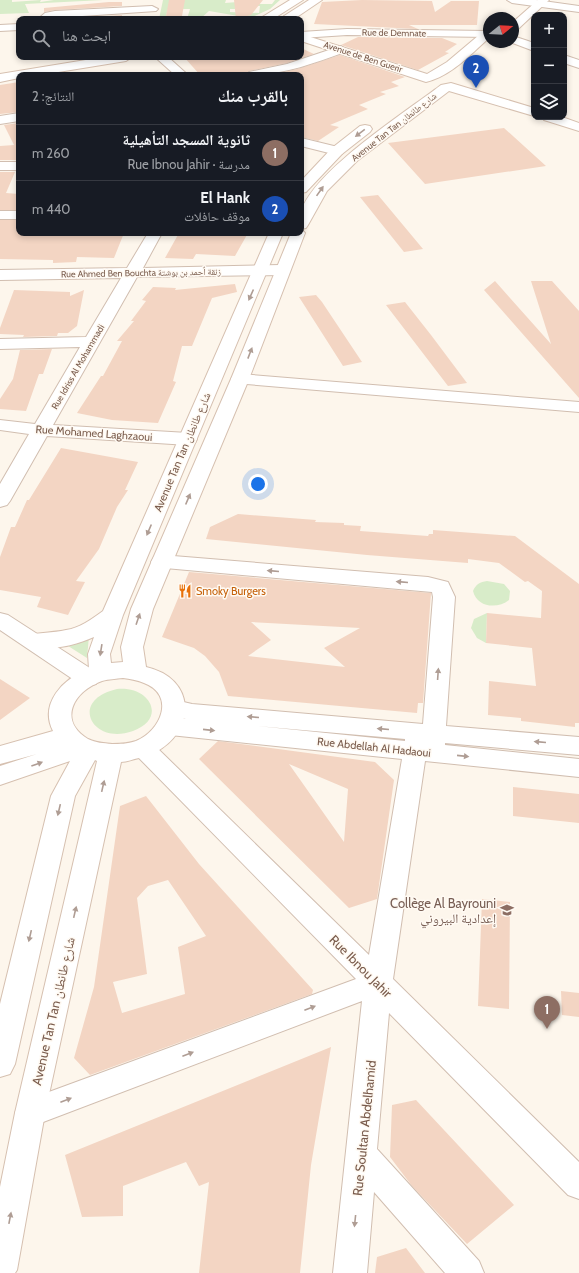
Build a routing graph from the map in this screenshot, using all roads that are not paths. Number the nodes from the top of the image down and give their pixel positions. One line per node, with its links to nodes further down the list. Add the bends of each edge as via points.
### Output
1 (298, 0): 9 (street)
2 (317, 0): 10 (street)
3 (519, 1): 4 (street); 7 (street)
4 (542, 2): 5 (street); 11 (street)
5 (575, 5)
6 (152, 9): 8 (street)
7 (511, 12)
8 (48, 16)
9 (270, 16)
10 (292, 16)
11 (519, 23)
12 (16, 27): 13 (street)
13 (0, 28)
14 (483, 33): 15 (street, Rue de Demnate, via 340,32)
15 (304, 36)
16 (304, 37): 20 (street, Avenue de Ben Guerir)
17 (483, 37): 32 (street, Avenue Tan Tan شارع طانطان, via 451,65)
18 (519, 41): 19 (street)
19 (531, 46)
20 (341, 50): 29 (street); 32 (street, Avenue de Ben Guerir)
21 (62, 60): 26 (street)
22 (108, 60): 27 (street)
23 (164, 60): 28 (street)
24 (567, 60): 25 (street)
25 (579, 64)
26 (0, 70)
27 (36, 72)
28 (178, 72)
29 (268, 72)
30 (16, 75): 31 (street)
31 (0, 78)
32 (424, 82): 33 (street, Avenue de Ben Guerir, via 434,88)
33 (453, 83): 34 (street, Avenue de Ben Guerir); 47 (street, Avenue Tan Tan شارع طانطان, one-way to 33, via 321,189 352,158)
34 (531, 111)
35 (16, 117): 36 (street)
36 (0, 120)
37 (559, 120): 39 (street)
38 (374, 122): 41 (street, Avenue Tan Tan شارع طانطان, one-way to 41)
39 (579, 126)
40 (304, 143): 41 (street)
41 (337, 151): 44 (street, Avenue Tan Tan شارع طانطان)
42 (0, 166): 43 (street)
43 (16, 166)
44 (304, 186)
45 (0, 215): 46 (street)
46 (16, 215)
47 (304, 220)
48 (154, 236): 53 (street, Rue Idriss Al Mohammadi)
49 (275, 236): 52 (street, Avenue Tan Tan شارع طانطان)
50 (297, 236): 51 (street)
51 (281, 270): 52 (street, Rue Ahmed Ben Bouchta زنقة أحمد بن بوشتة); 57 (street, one-way to 51)
52 (261, 271): 53 (street, Rue Ahmed Ben Bouchta زنقة أحمد بن بوشتة); 61 (street, Avenue Tan Tan شارع طانطان, one-way to 61)
53 (132, 274): 54 (street, Rue Ahmed Ben Bouchta زنقة أحمد بن بوشتة); 55 (street, Rue Idriss Al Mohammadi)
54 (0, 275)
55 (92, 342): 56 (street); 60 (street, Rue Idriss Al Mohammadi)
56 (0, 344)
57 (240, 379): 58 (street); 63 (street, one-way to 57)
58 (579, 407)
59 (0, 425): 60 (street, Rue Mohamed Laghzaoui)
60 (41, 430): 61 (street, Rue Mohamed Laghzaoui); 62 (street, Rue Idriss Al Mohammadi)
61 (188, 439): 64 (street, Avenue Tan Tan شارع طانطان, one-way to 64)
62 (0, 501)
63 (161, 562): 67 (street, one-way to 63, via 132,647 135,629); 70 (street, Rue Soultan Abdelhamid, one-way to 63, via 444,596 441,587)
64 (112, 615): 66 (street, via 97,627 78,636); 68 (street, Avenue Tan Tan شارع طانطان, one-way to 68)
65 (0, 620): 66 (street)
66 (32, 641): 68 (street)
67 (135, 671): 68 (street, via 112,671); 69 (street, via 156,678 170,691)
68 (95, 675): 72 (street, via 72,689 62,705 60,721)
69 (173, 717): 70 (street, Rue Abdellah Al Hadaoui); 73 (street, via 159,738)
70 (425, 742): 71 (street, Rue Abdellah Al Hadaoui, one-way to 70); 75 (street, Rue Abdellah Al Hadaoui, one-way to 75); 77 (street, Rue Soultan Abdelhamid)
71 (579, 746)
72 (87, 747): 73 (street, via 122,753); 74 (street); 76 (street, one-way to 72); 78 (street, one-way to 78, via 62,796); 79 (street, Avenue Tan Tan شارع طانطان, one-way to 72)
73 (143, 748): 77 (street, Rue Ibnou Jahir)
74 (0, 755)
75 (579, 768)
76 (0, 776)
77 (378, 983): 79 (street, one-way to 77); 80 (street, Rue Soultan Abdelhamid); 81 (street, Rue Ibnou Jahir)
78 (0, 1064)
79 (30, 1113): 82 (street, Avenue Tan Tan شارع طانطان, one-way to 79)
80 (361, 1154): 83 (street, Rue Soultan Abdelhamid, one-way to 83); 84 (street)
81 (579, 1184)
82 (0, 1270)
83 (350, 1273)
84 (466, 1273)

